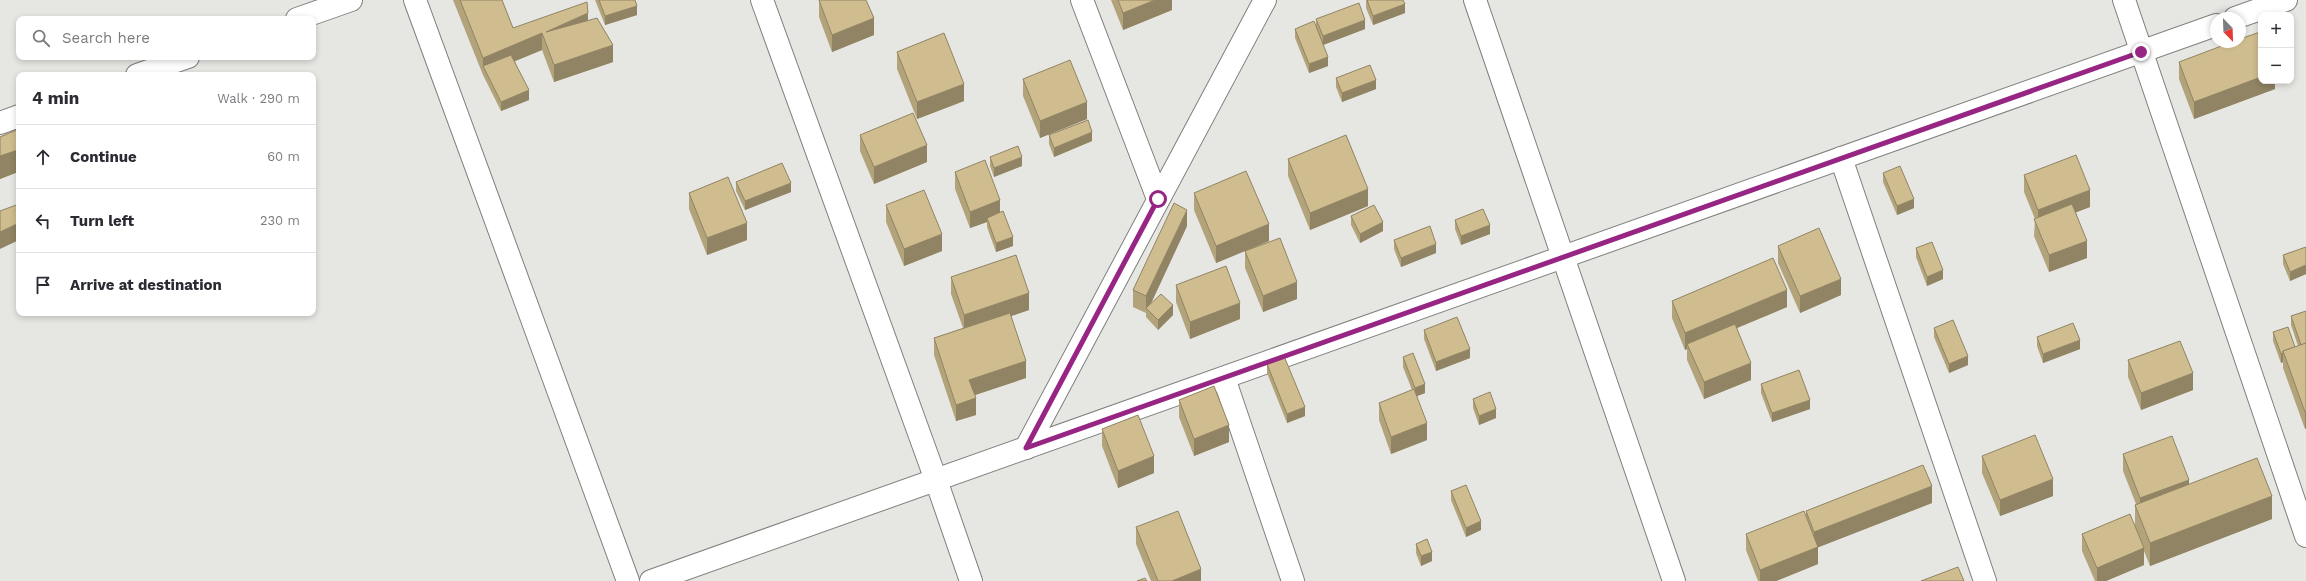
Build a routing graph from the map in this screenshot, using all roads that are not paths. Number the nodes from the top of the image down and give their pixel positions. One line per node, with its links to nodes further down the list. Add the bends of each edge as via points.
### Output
1 (351, 0): 10 (street)
2 (415, 0): 24 (street)
3 (762, 0): 22 (street)
4 (1082, 0): 18 (street)
5 (1265, 0): 18 (street)
6 (1475, 0): 19 (street)
7 (2124, 0): 12 (street)
8 (2286, 0): 9 (street)
9 (2246, 14)
10 (306, 16)
11 (2210, 27): 12 (street)
12 (2141, 52): 17 (street); 23 (street)
13 (180, 60): 14 (street)
14 (146, 72)
15 (16, 117): 16 (street)
16 (0, 123)
17 (1841, 158): 19 (street); 29 (street)
18 (1158, 199): 21 (street)
19 (1564, 257): 20 (street); 28 (street)
20 (1224, 378): 21 (street); 27 (street)
21 (1026, 448): 22 (street)
22 (936, 480): 25 (street); 26 (street)
23 (2306, 536)
24 (628, 581)
25 (650, 581)
26 (971, 581)
27 (1293, 581)
28 (1674, 581)
29 (1985, 581)

